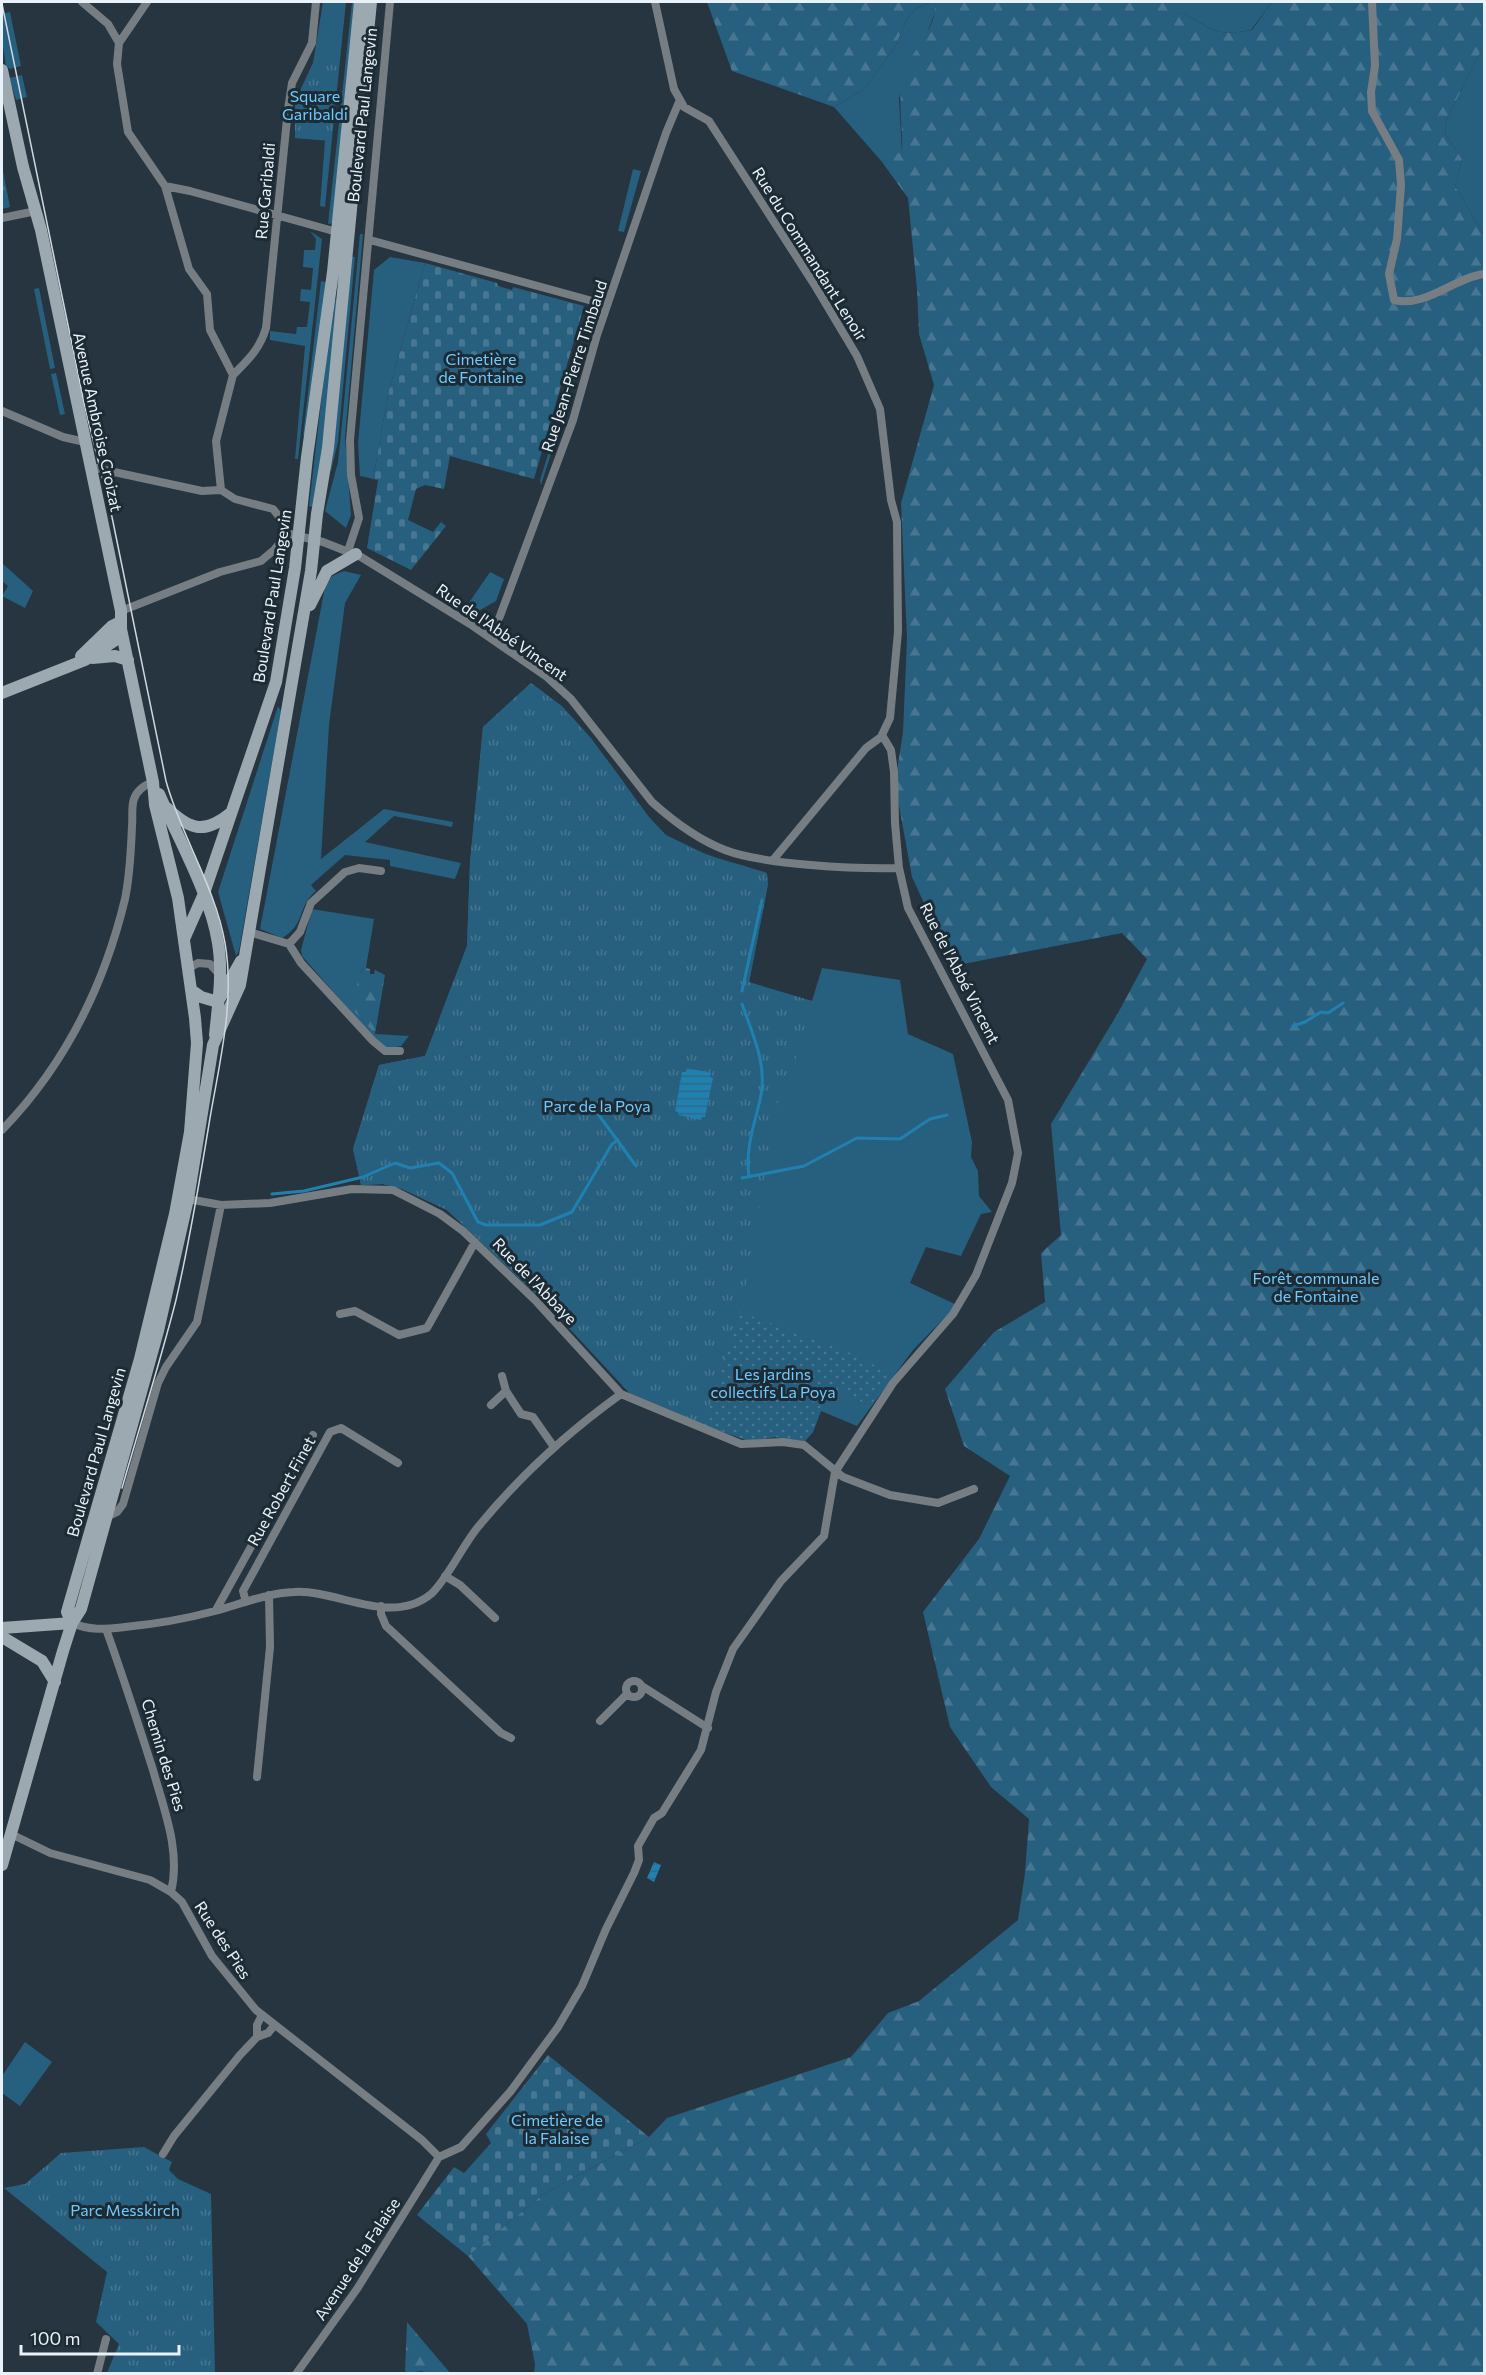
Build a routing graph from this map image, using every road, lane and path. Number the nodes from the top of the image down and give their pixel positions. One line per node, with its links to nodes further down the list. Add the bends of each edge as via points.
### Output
1 (82, 2): 9 (street, via 108,24)
2 (147, 2): 9 (street)
3 (316, 2): 14 (street, Rue Garibaldi, via 312,44 292,83)
4 (360, 2): 16 (main road, Boulevard Paul Langevin)
5 (371, 2): 27 (main road, Boulevard Paul Langevin, via 328,448)
6 (390, 2): 17 (street, Boulevard Paul Langevin)
7 (655, 2): 11 (street)
8 (1372, 2): 18 (street, via 1372,111 1399,160 1401,177 1397,238 1389,274 1394,300 1421,299)
9 (119, 43): 12 (street, via 117,64 128,132)
10 (2, 70): 13 (main road, Avenue Ambroise Croizat)
11 (679, 102): 19 (street, Rue Jean-Pierre Timbaud); 36 (street, Rue du Commandant Lenoir, via 709,121 847,337 880,409 897,522 899,590 890,718)
12 (165, 186): 14 (street); 20 (street, via 189,269 207,294 210,330)
13 (36, 211): 15 (street); 22 (main road, Avenue Ambroise Croizat)
14 (279, 217): 16 (street); 20 (street, Rue Garibaldi, via 266,328 251,359)
15 (2, 218)
16 (337, 232): 26 (main road, Boulevard Paul Langevin)
17 (370, 240): 19 (street); 28 (street, Boulevard Paul Langevin, via 350,440 358,518)
18 (1485, 274)
19 (607, 305): 31 (street, Rue Jean-Pierre Timbaud, via 552,481)
20 (233, 375): 24 (street, via 216,441)
21 (2, 411): 22 (street, via 63,438)
22 (85, 442): 23 (main road, Avenue Ambroise Croizat)
23 (91, 467): 24 (street, via 202,491); 29 (main road, Avenue Ambroise Croizat)
24 (221, 490): 25 (street, via 235,499 273,509 282,519)
25 (286, 533): 26 (street, Rue de l'Abbé Vincent); 29 (street, via 261,561 220,572)
26 (299, 536): 27 (street, Rue de l'Abbé Vincent); 39 (main road, Boulevard Paul Langevin, via 276,682)
27 (314, 540): 28 (street, Rue de l'Abbé Vincent); 30 (main road, Boulevard Paul Langevin)
28 (352, 553): 30 (main road, via 327,572); 31 (street, Rue de l'Abbé Vincent)
29 (121, 621): 32 (main road, via 114,641); 33 (main road, Avenue Ambroise Croizat); 34 (main road)
30 (302, 622): 44 (main road, Boulevard Paul Langevin)
31 (489, 637): 40 (street, Rue de l'Abbé Vincent, via 547,677 571,699 639,788 665,813 725,850)
32 (85, 660): 33 (main road, via 103,656); 34 (main road)
33 (128, 660): 37 (main road, Avenue Ambroise Croizat)
34 (66, 668): 35 (main road)
35 (2, 693)
36 (882, 735): 40 (street, via 861,754); 41 (street, via 891,750 894,772)
37 (153, 782): 38 (main road, Avenue Ambroise Croizat); 45 (main road, Avenue Ambroise Croizat); 54 (street, via 143,785 134,799 128,883 114,942 89,1005 38,1088)
38 (163, 804): 39 (main road, Avenue Ambroise Croizat, via 177,818 197,828 215,826); 43 (main road, Avenue Ambroise Croizat)
39 (232, 812): 43 (main road, Boulevard Paul Langevin)
40 (773, 860): 41 (street, Rue de l'Abbé Vincent)
41 (899, 868): 67 (street, Rue de l'Abbé Vincent, via 908,908 1008,1100 1018,1153 1012,1183 976,1275 953,1314 893,1383)
42 (381, 871): 46 (street, via 358,868 345,872 311,903 300,932)
43 (203, 896): 45 (main road, Boulevard Paul Langevin); 49 (main road, Avenue Ambroise Croizat, via 218,943)
44 (249, 932): 46 (street); 47 (main road, Boulevard Paul Langevin)
45 (184, 940): 48 (main road, Boulevard Paul Langevin)
46 (290, 944): 53 (street, via 301,963 373,1041 385,1051)
47 (245, 954): 51 (main road, Boulevard Paul Langevin); 52 (main road, Boulevard Paul Langevin, via 240,985)
48 (189, 968): 49 (street, via 198,963 210,964); 50 (main road, Boulevard Paul Langevin)
49 (219, 974): 51 (main road, Avenue Ambroise Croizat)
50 (191, 990): 51 (main road); 55 (main road, Boulevard Paul Langevin, via 197,1043)
51 (218, 1002): 52 (main road, Avenue Ambroise Croizat)
52 (213, 1045): 56 (main road, Boulevard Paul Langevin)
53 (400, 1051)
54 (2, 1130)
55 (182, 1180): 56 (street, Boulevard Paul Langevin); 76 (main road, Boulevard Paul Langevin, via 140,1359 67,1612)
56 (188, 1199): 57 (street, Rue de l'Abbaye); 69 (main road, Boulevard Paul Langevin, via 158,1331)
57 (221, 1205): 58 (street, Rue de l'Abbaye, via 282,1203 352,1189 381,1188 402,1193 431,1208); 69 (street, Boulevard Paul Langevin, via 197,1322 158,1383 123,1504)
58 (475, 1242): 59 (street, via 427,1328 399,1335 355,1311); 62 (street, Rue de l'Abbaye, via 535,1300)
59 (340, 1314)
60 (502, 1376): 61 (street)
61 (506, 1391): 63 (street); 65 (street, via 521,1414 533,1417)
62 (621, 1394): 65 (street); 67 (street, Rue de l'Abbaye, via 741,1444 804,1445)
63 (491, 1405)
64 (313, 1435): 74 (street, Rue Robert Finet)
65 (554, 1447): 70 (street, via 479,1526)
66 (398, 1463): 72 (street, Rue Robert Finet, via 342,1428 330,1432 243,1591)
67 (835, 1472): 68 (street, Rue de l'Abbaye, via 890,1495 932,1503); 84 (street, via 824,1536 781,1581 732,1649)
68 (974, 1489)
69 (105, 1518): 76 (main road, Boulevard Paul Langevin, via 81,1609)
70 (445, 1576): 73 (street, via 419,1601); 75 (street)
71 (269, 1595): 72 (street); 73 (street, via 296,1592); 86 (street, via 270,1647)
72 (246, 1602): 74 (street)
73 (381, 1606): 85 (street, via 386,1626)
74 (216, 1610): 78 (street, via 166,1623)
75 (495, 1618)
76 (72, 1623): 77 (main road); 78 (street, via 87,1630); 80 (main road)
77 (2, 1628)
78 (106, 1629): 89 (street, Chemin des Pies, via 170,1826 176,1876)
79 (2, 1637): 80 (main road, via 42,1661)
80 (56, 1682): 87 (main road)
81 (642, 1686): 82 (street, via 636,1697); 82 (street, via 636,1680 630,1681 625,1688); 84 (street)
82 (627, 1694): 83 (street)
83 (600, 1721)
84 (708, 1728): 94 (street, via 701,1750 638,1846 639,1860 582,1986 510,2092 460,2147)
85 (511, 1738)
86 (257, 1777)
87 (11, 1834): 88 (main road); 89 (street, Rue des Pies, via 50,1853 150,1880)
88 (2, 1864)
89 (171, 1892): 90 (street, Rue des Pies, via 182,1902 212,1956 240,1994)
90 (262, 2015): 91 (street, Rue des Pies); 92 (street)
91 (276, 2025): 92 (street); 94 (street, Rue des Pies)
92 (257, 2037): 93 (street)
93 (163, 2154)
94 (439, 2157): 97 (street, Avenue de la Falaise, via 357,2289)
95 (106, 2339): 96 (street)
96 (97, 2373)
97 (296, 2373)

